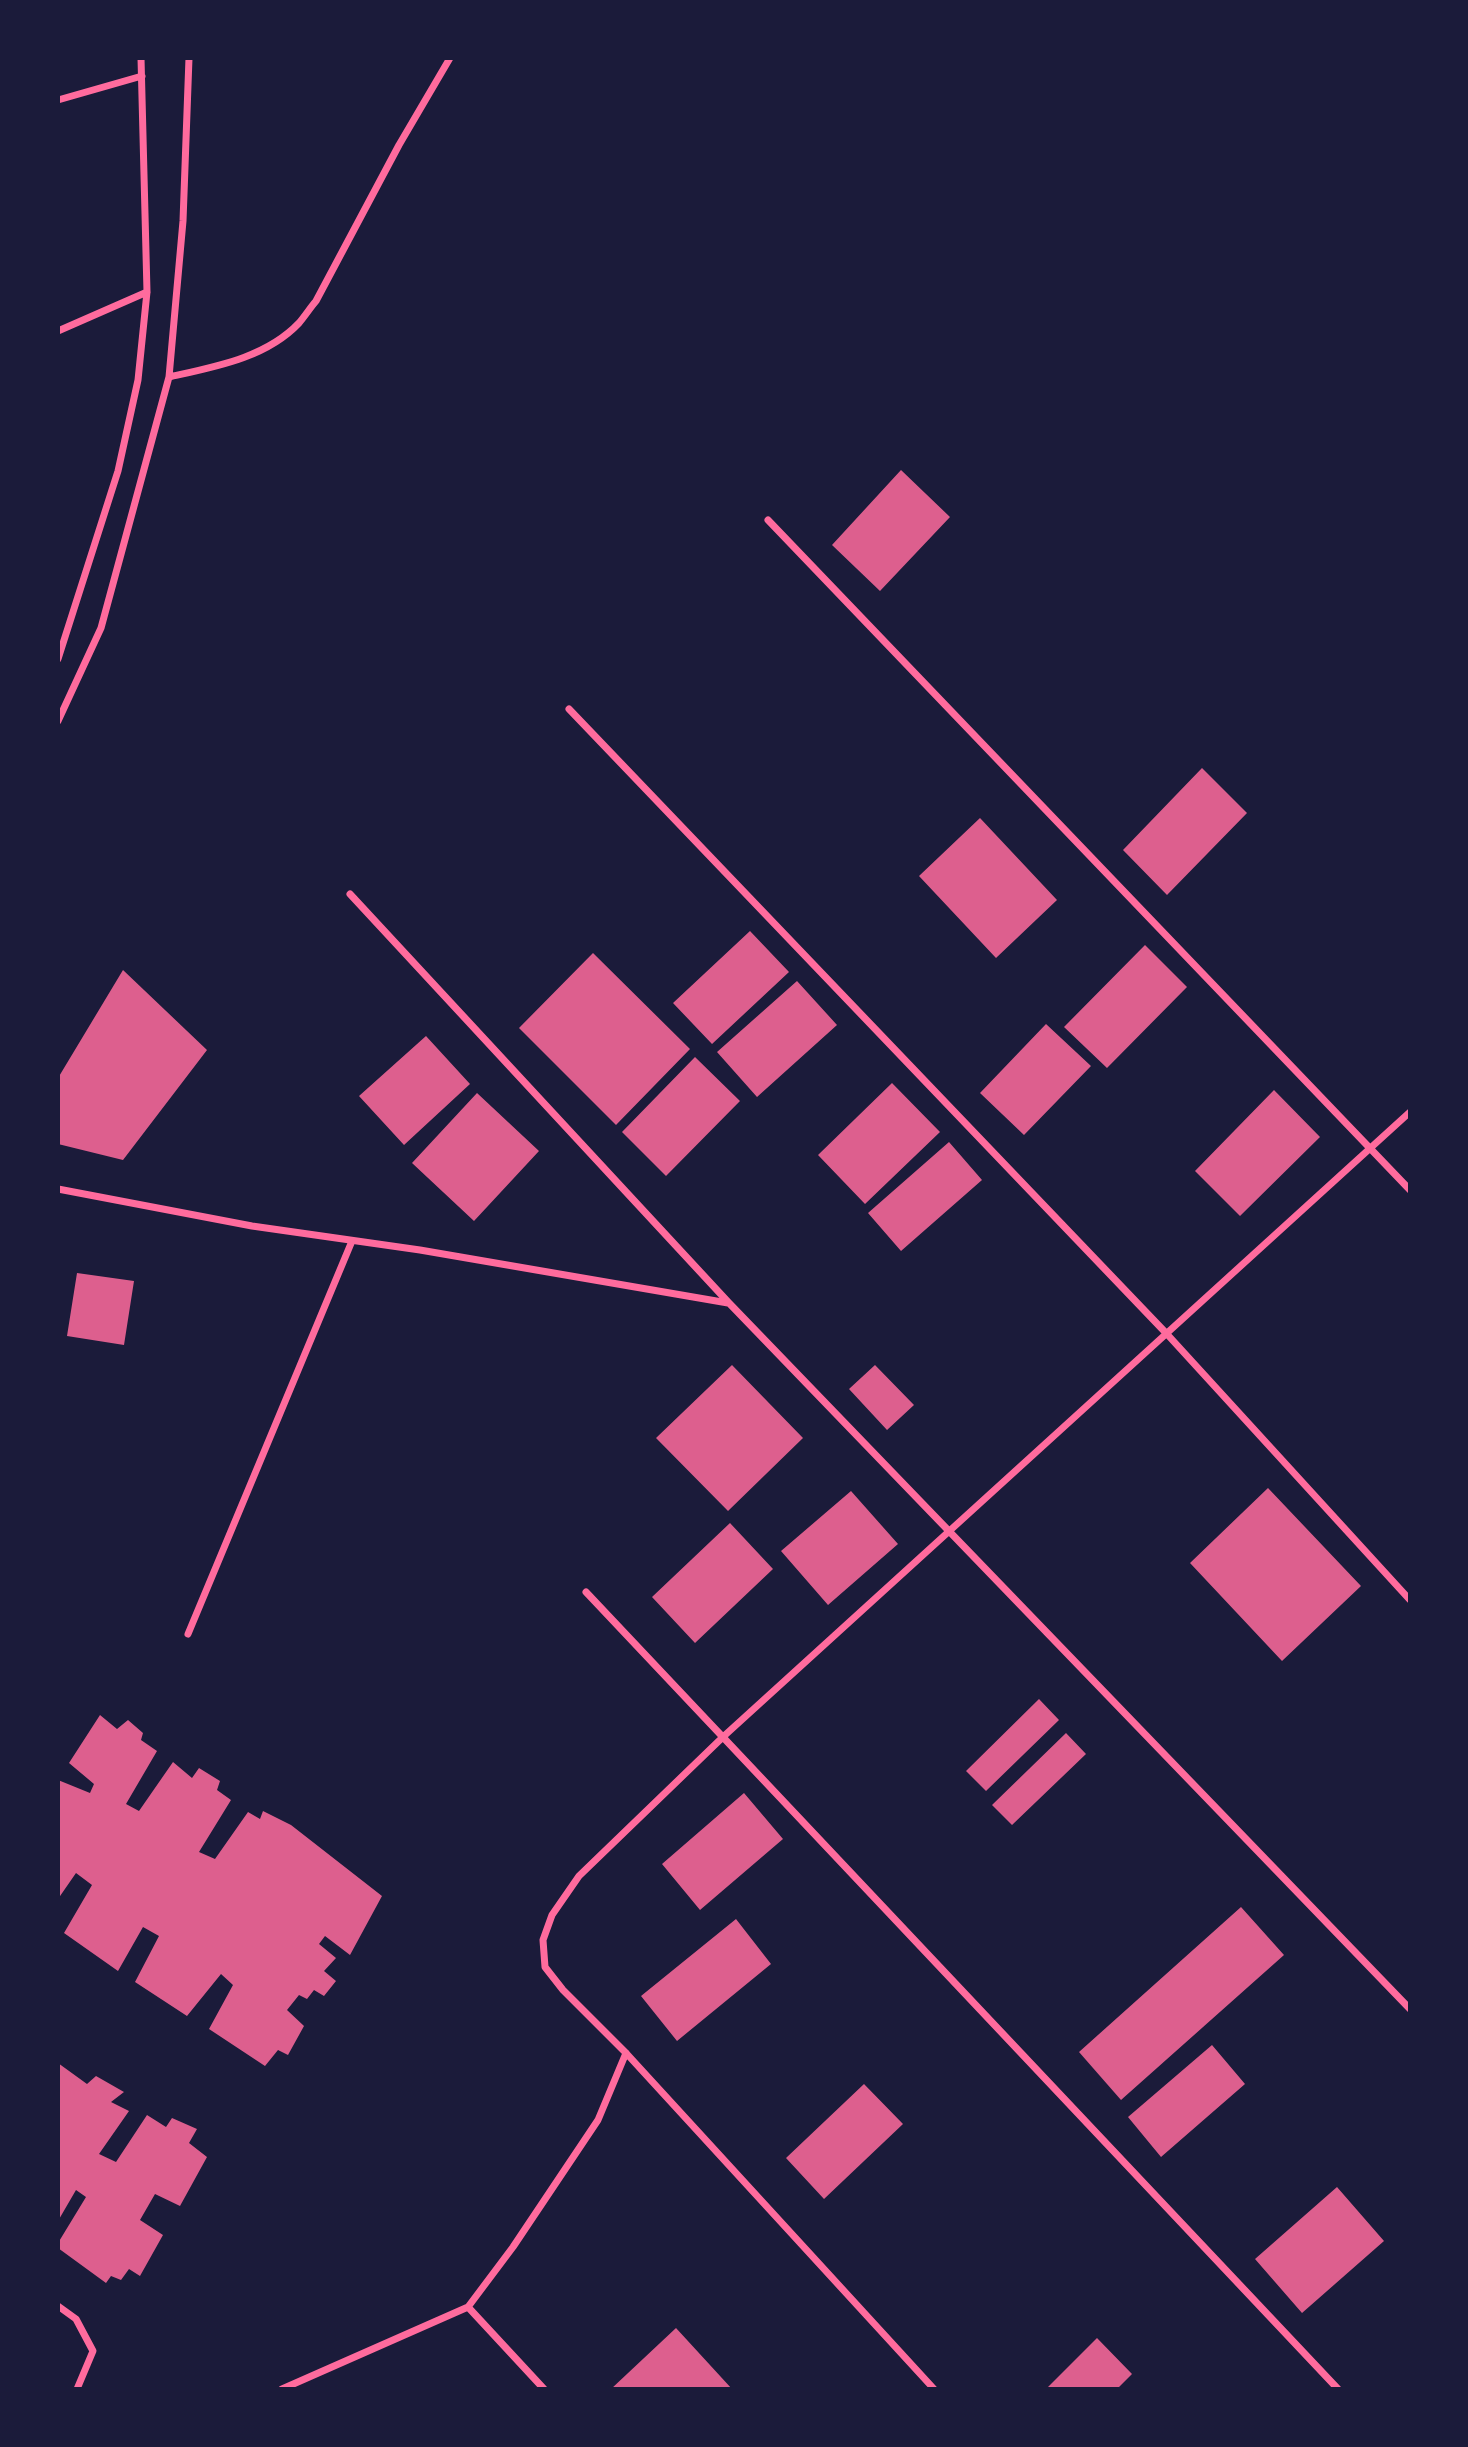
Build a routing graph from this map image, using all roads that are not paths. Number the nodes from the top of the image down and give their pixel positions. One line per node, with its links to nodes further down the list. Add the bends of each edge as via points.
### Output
1 (141, 58): 4 (street)
2 (189, 58): 8 (street, via 183,221)
3 (450, 58): 8 (street, via 316,301 299,323 276,341 231,363)
4 (142, 76): 5 (street); 6 (street)
5 (58, 100)
6 (147, 292): 7 (street); 10 (street, via 138,380 118,471)
7 (58, 331)
8 (169, 377): 12 (street, via 101,628)
9 (768, 520): 15 (street)
10 (58, 659)
11 (569, 709): 20 (street)
12 (58, 720)
13 (350, 894): 19 (street)
14 (1410, 1112): 15 (street)
15 (1370, 1148): 17 (street); 20 (street)
16 (58, 1189): 18 (street)
17 (1410, 1190)
18 (352, 1241): 19 (street); 24 (street)
19 (729, 1303): 21 (street)
20 (1166, 1333): 21 (street); 23 (street)
21 (949, 1531): 25 (street); 26 (street)
22 (586, 1592): 25 (street)
23 (1410, 1600)
24 (188, 1634)
25 (724, 1735): 27 (street, via 579,1876 552,1915 542,1940 545,1967); 34 (street)
26 (1410, 2009)
27 (626, 2053): 29 (street, via 598,2120); 33 (street)
28 (58, 2306): 30 (street, via 76,2319 93,2351)
29 (468, 2308): 31 (street); 32 (street)
30 (77, 2389)
31 (282, 2389)
32 (544, 2389)
33 (934, 2389)
34 (1338, 2389)

